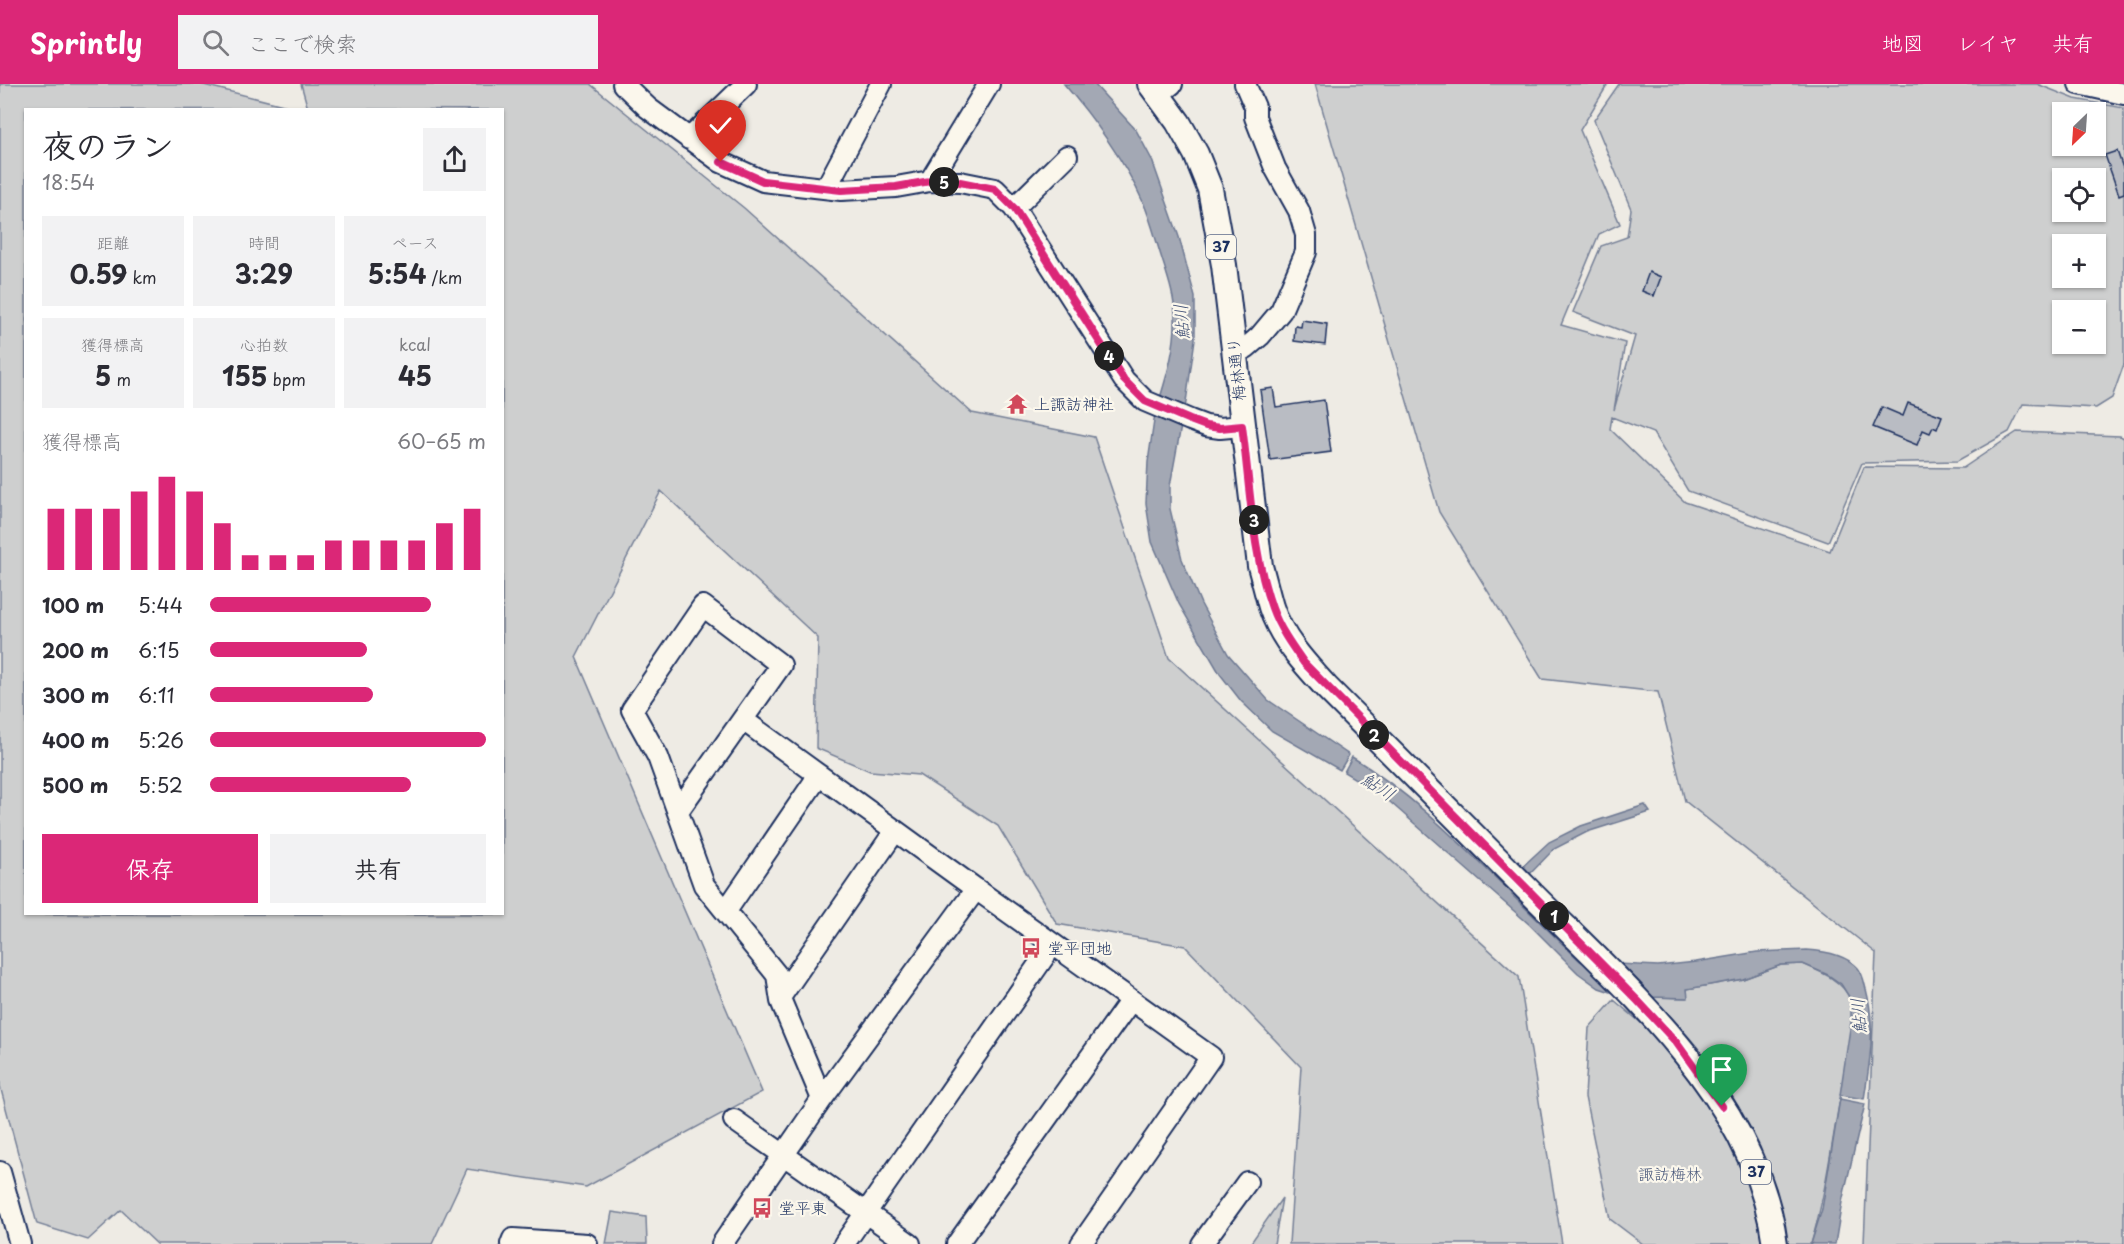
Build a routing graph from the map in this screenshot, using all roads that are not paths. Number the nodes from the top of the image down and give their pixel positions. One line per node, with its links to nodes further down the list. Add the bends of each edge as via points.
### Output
1 (623, 84): 9 (street)
2 (746, 84): 9 (street)
3 (881, 84): 12 (street)
4 (989, 84): 11 (street)
5 (1245, 84): 14 (street, via 1275,168 1299,211 1306,252 1281,311 1246,348)
6 (2079, 84): 8 (street)
7 (1160, 88): 14 (main road, 梅林通り / 37, via 1196,154 1209,189)
8 (2124, 94)
9 (689, 139): 12 (street, via 721,162 763,181)
10 (1067, 156): 13 (street)
11 (930, 181): 12 (street, via 896,187); 13 (street, via 995,189)
12 (826, 188)
13 (1014, 208): 15 (street, via 1124,380 1137,394 1152,405 1206,426)
14 (1234, 351): 15 (main road, 梅林通り / 37)
15 (1242, 426): 40 (main road, 梅林通り / 37, via 1260,566 1284,634 1326,687 1676,1042 1739,1134 1759,1180)
16 (743, 720): 17 (street); 18 (street); 18 (street, via 781,665 704,606 632,710 658,757)
17 (819, 775): 19 (street); 21 (street)
18 (678, 811): 21 (street, via 704,885)
19 (896, 831): 20 (street); 23 (street)
20 (976, 889): 22 (street); 25 (street)
21 (726, 911): 23 (street, via 777,975)
22 (1053, 944): 24 (street); 30 (street)
23 (781, 996): 25 (street)
24 (1131, 1000): 31 (street, via 1211,1057); 38 (street)
25 (822, 1099): 27 (street)
26 (734, 1120): 27 (street)
27 (784, 1155): 30 (street); 35 (street)
28 (0, 1172): 32 (street)
29 (1247, 1182): 39 (street)
30 (866, 1213): 36 (street); 37 (street)
31 (1086, 1242)
32 (20, 1244)
33 (511, 1244): 34 (street, via 513,1239)
34 (587, 1244)
35 (722, 1244)
36 (844, 1244)
37 (910, 1244)
38 (957, 1244)
39 (1202, 1244)
40 (1775, 1244)

